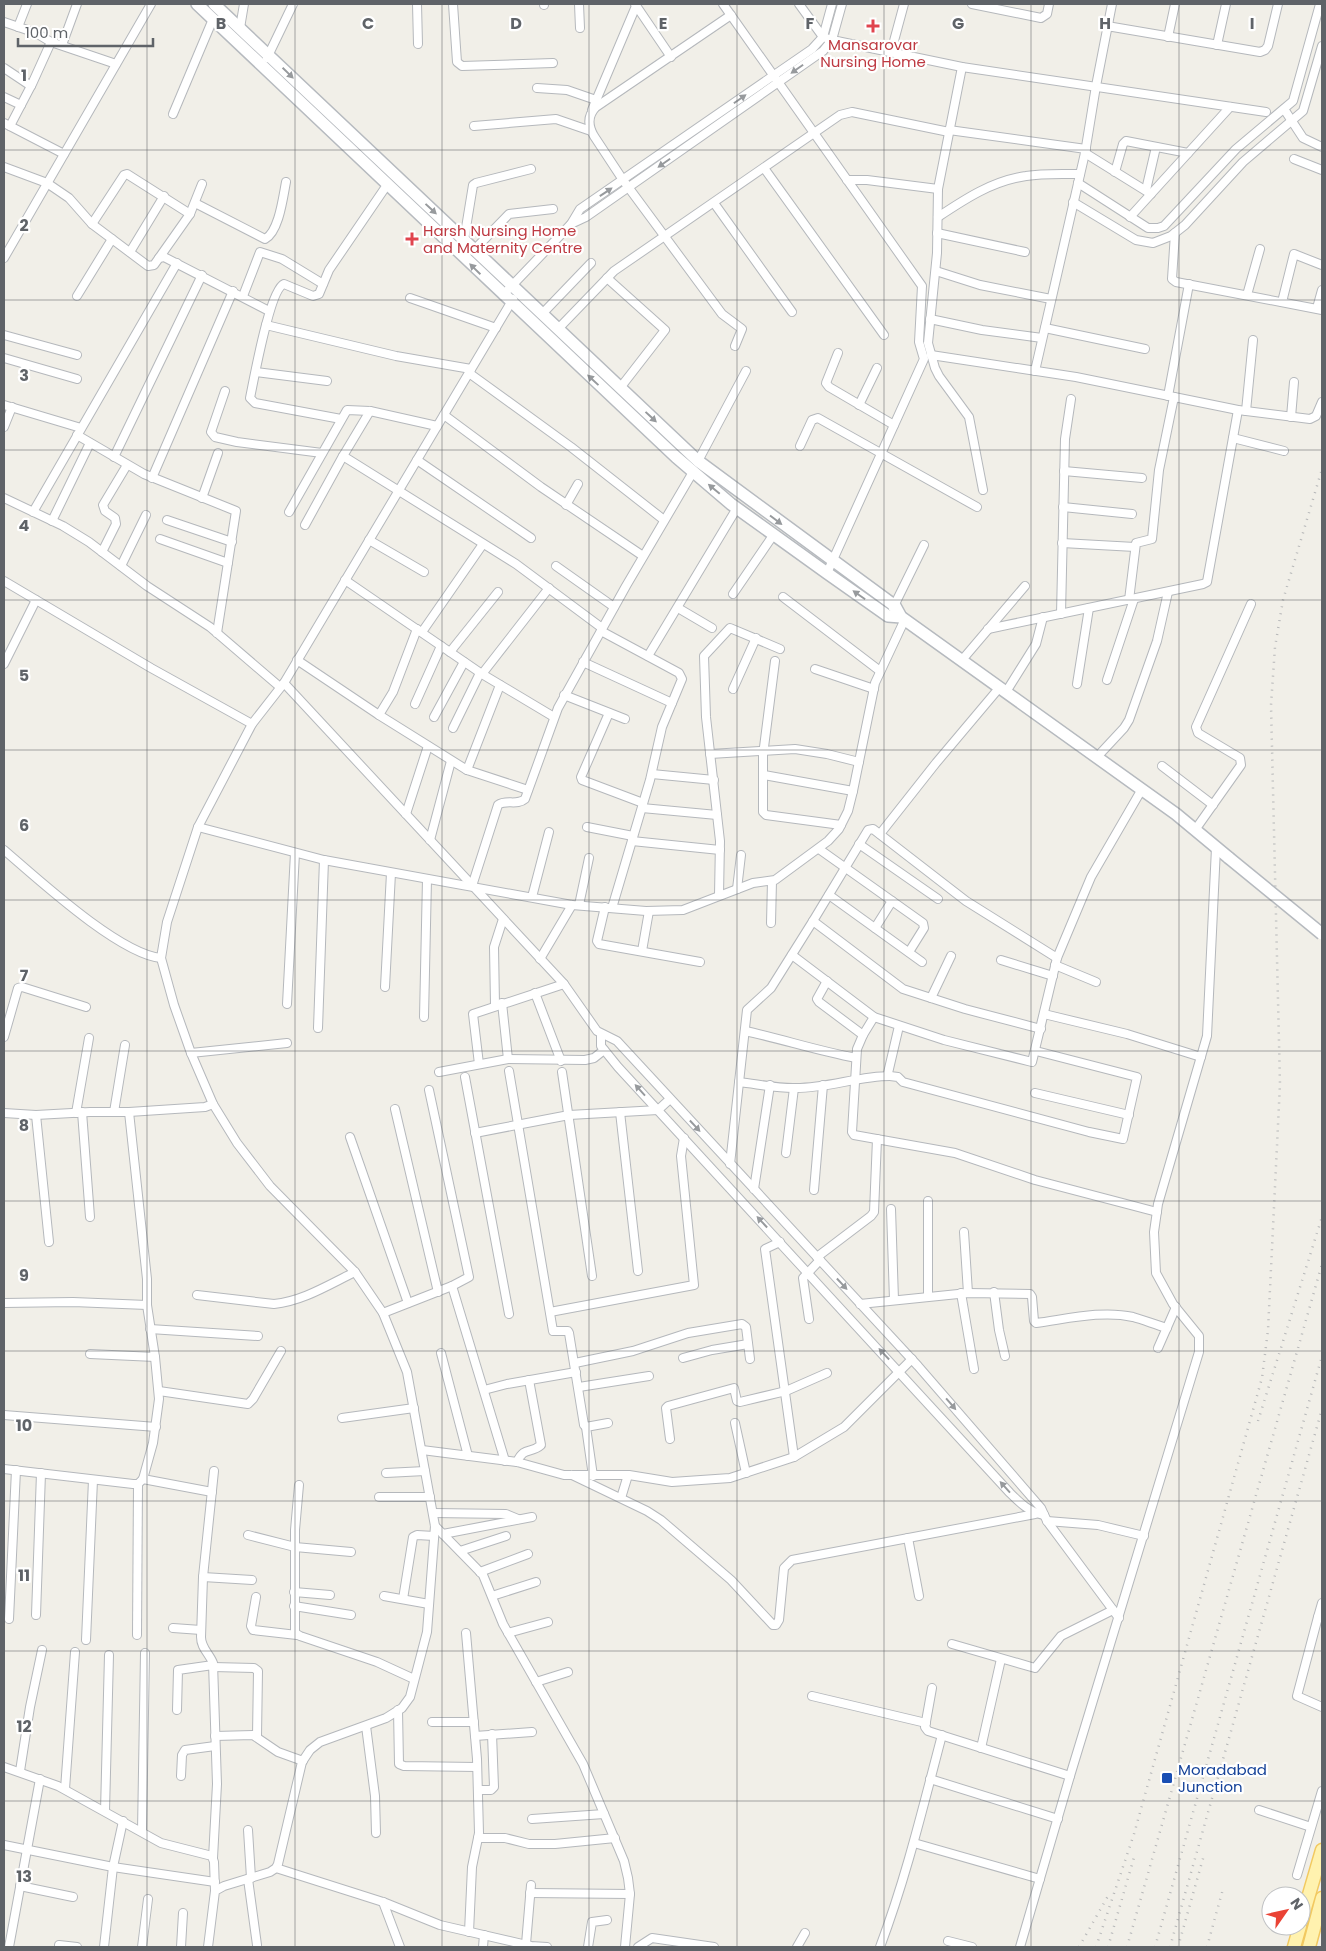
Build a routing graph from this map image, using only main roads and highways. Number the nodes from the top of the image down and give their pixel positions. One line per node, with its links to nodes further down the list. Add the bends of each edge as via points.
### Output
1 (1322, 1850): 2 (main road)
2 (1318, 1894): 3 (main road); 4 (main road)
3 (1311, 1906)
4 (1309, 1947)

